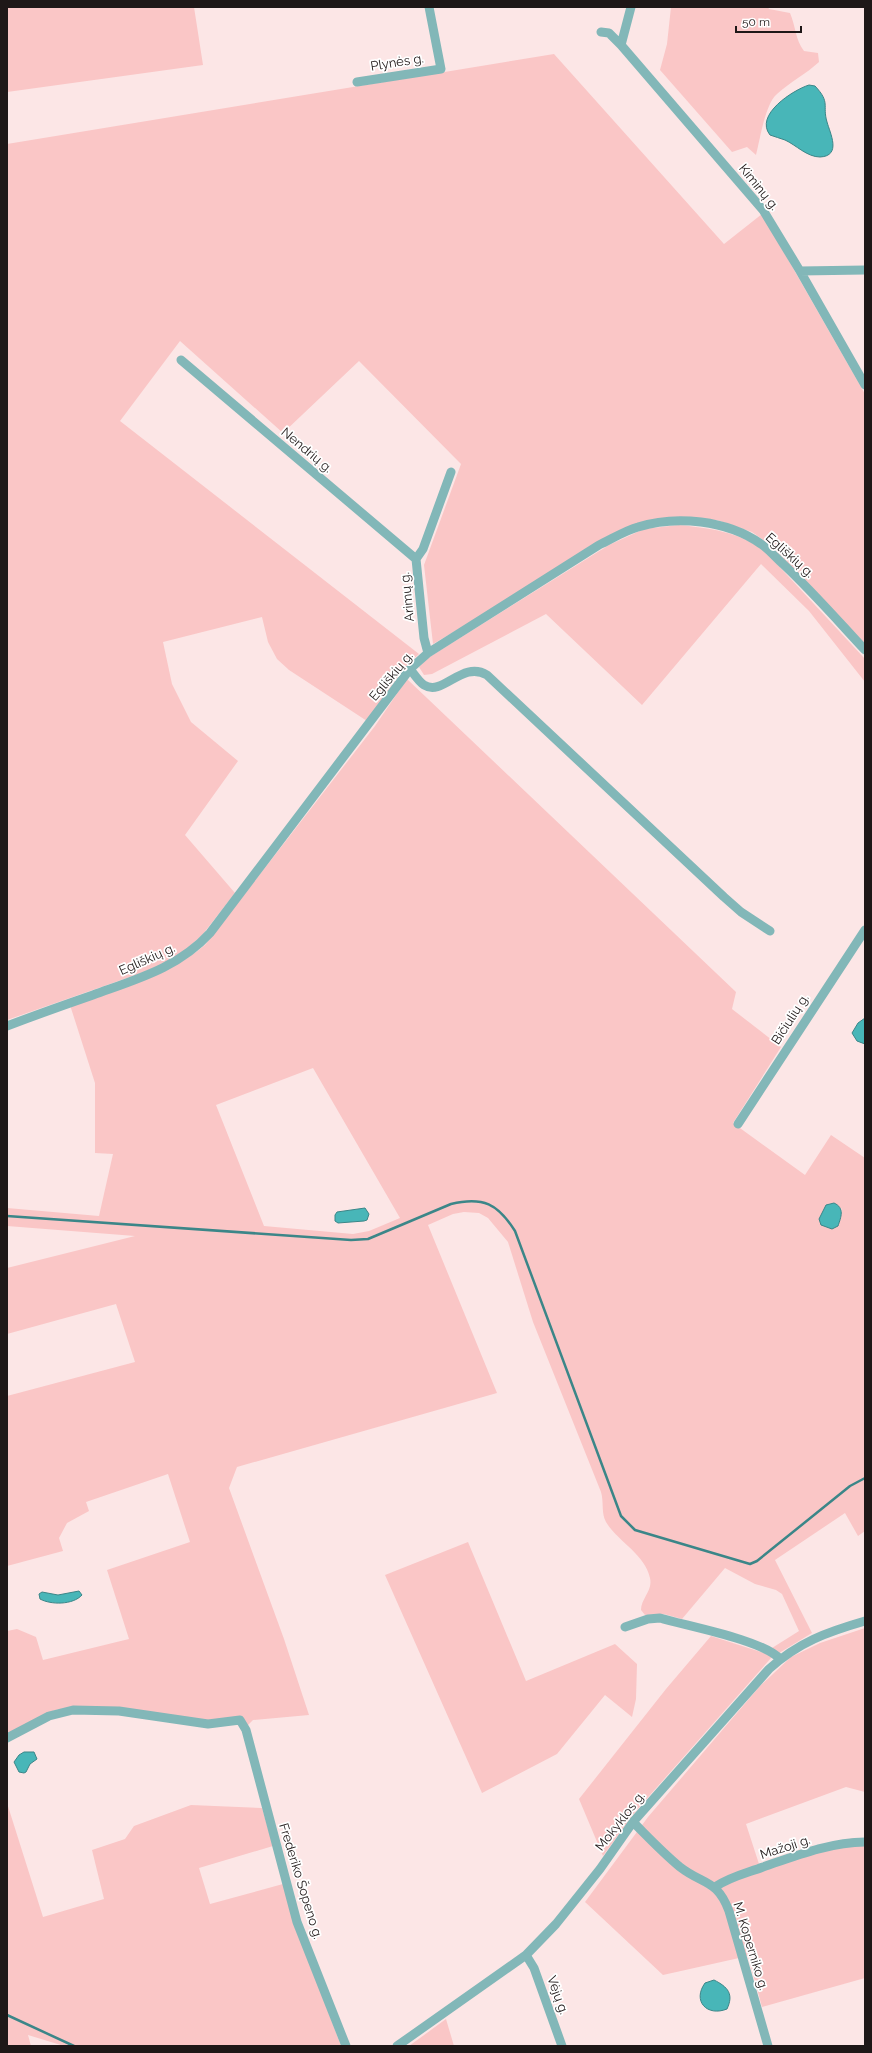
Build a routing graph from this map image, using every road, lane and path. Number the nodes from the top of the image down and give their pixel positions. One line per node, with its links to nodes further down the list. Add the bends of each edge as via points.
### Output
1 (429, 7): 5 (street, Plynės g., via 441,69)
2 (631, 7): 4 (street)
3 (600, 32): 4 (street, Kiminų g., via 609,33)
4 (621, 45): 7 (street, Kiminų g., via 763,210)
5 (356, 82)
6 (865, 270): 7 (street)
7 (800, 271): 9 (street, Kiminų g.)
8 (181, 360): 11 (street, Nendrių g.)
9 (865, 385)
10 (451, 472): 11 (street, Arimų g., via 423,548)
11 (416, 559): 13 (street, Arimų g., via 424,638)
12 (865, 650): 13 (street, Egliškių g., via 801,580 761,543 710,523 690,521 649,524 622,533)
13 (428, 653): 14 (street, Egliškių g.)
14 (410, 669): 16 (street, via 422,685 428,688 438,687 472,670 479,670 487,675 741,912); 17 (street, Egliškių g., via 196,948 147,976)
15 (865, 930): 18 (street, Bičiulių g.)
16 (770, 931)
17 (7, 1026)
18 (738, 1124)
19 (865, 1621): 21 (street, Mokyklos g., via 821,1634)
20 (625, 1627): 21 (street, via 648,1619 660,1618 735,1638 771,1651)
21 (780, 1659): 23 (street, Mokyklos g., via 753,1685)
22 (7, 1738): 27 (street, Frederiko Šopeno g., via 49,1716 73,1710 119,1711 208,1724 240,1720 246,1730 297,1922)
23 (633, 1822): 25 (street, M. Koperniko g., via 664,1854); 26 (street, Mokyklos g., via 556,1924)
24 (865, 1842): 25 (street, Mažoji g., via 841,1844 793,1857 731,1878)
25 (715, 1887): 30 (street, M. Koperniko g., via 729,1911)
26 (526, 1955): 28 (street, Mokyklos g.); 29 (street, Vėjų g., via 534,1968)
27 (346, 2046)
28 (397, 2046)
29 (562, 2046)
30 (768, 2046)

